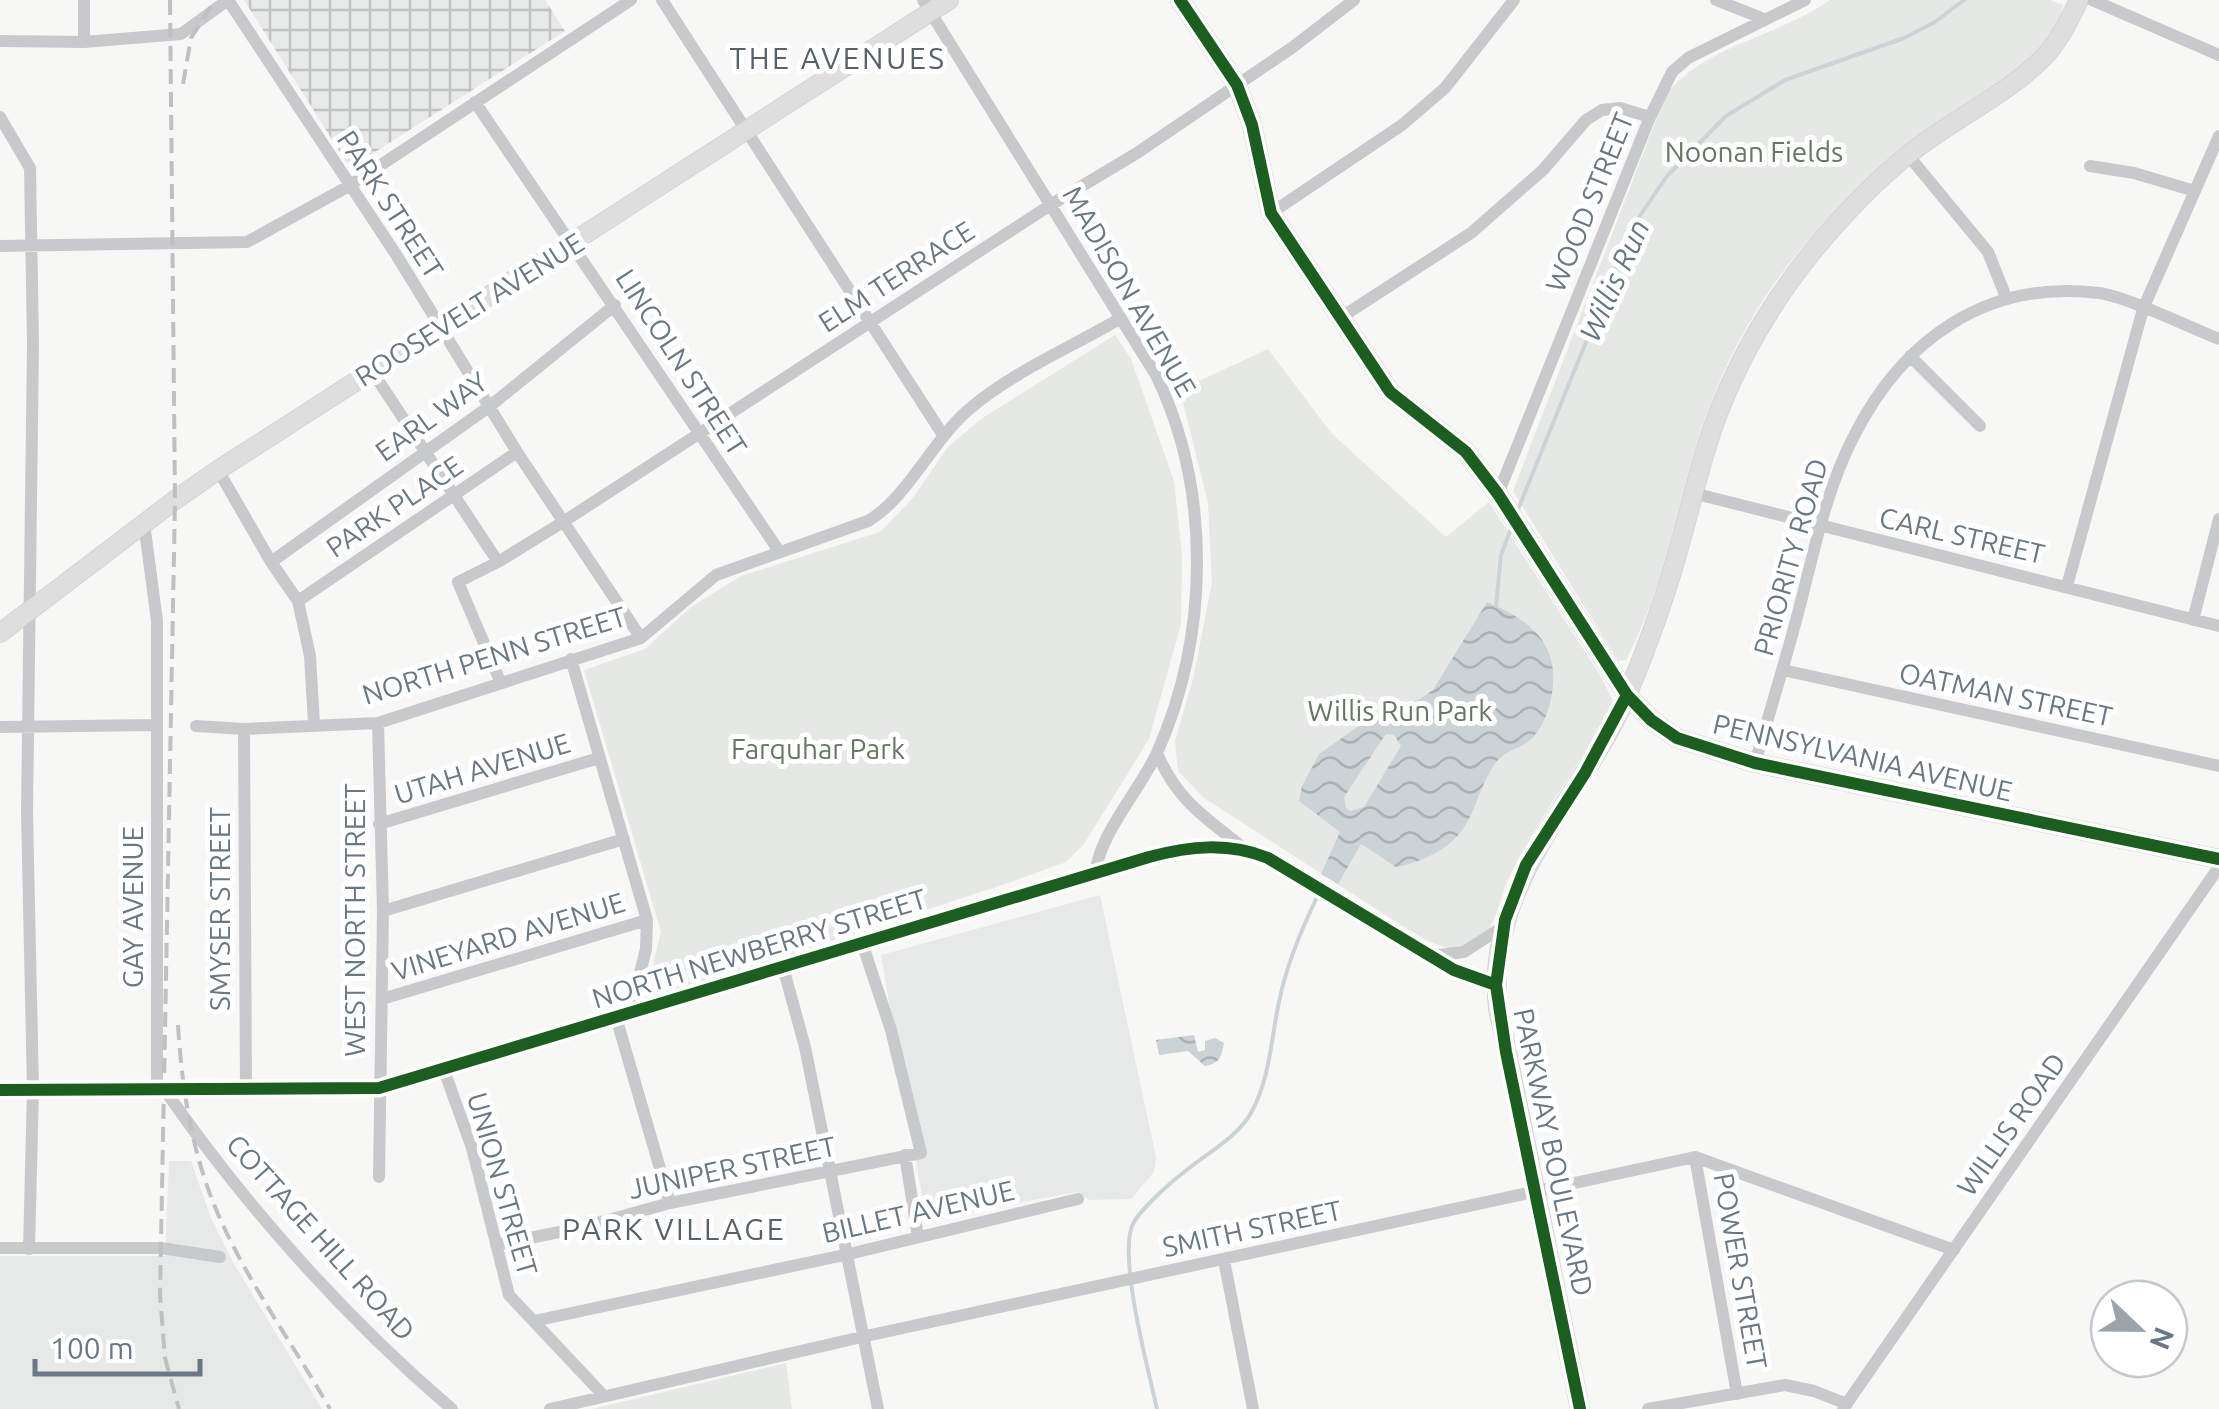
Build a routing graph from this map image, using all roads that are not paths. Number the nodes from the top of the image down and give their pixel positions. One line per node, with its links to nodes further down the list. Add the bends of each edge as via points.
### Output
1 (84, 0): 16 (street)
2 (228, 0): 16 (street, via 181,34); 26 (street, PARK STREET)
3 (631, 0): 19 (street)
4 (662, 0): 22 (street)
5 (949, 0): 13 (street, ROOSEVELT AVENUE)
6 (1180, 0): 18 (street, PENNSYLVANIA AVENUE)
7 (1514, 0): 29 (street, via 1446,88)
8 (1716, 0): 14 (street)
9 (1805, 0): 14 (street, WOOD STREET)
10 (2078, 0): 24 (street, PARKWAY BOULEVARD, via 2044,57)
11 (2092, 0): 17 (street)
12 (1344, 3): 18 (street, ELM TERRACE)
13 (927, 6): 22 (street, ROOSEVELT AVENUE); 28 (street, MADISON AVENUE)
14 (1764, 19): 21 (street, WOOD STREET, via 1672,72)
15 (0, 41): 16 (street)
16 (84, 42)
17 (2219, 54)
18 (1237, 86): 28 (street, ELM TERRACE); 29 (street, PENNSYLVANIA AVENUE)
19 (475, 102): 26 (street); 30 (street, LINCOLN STREET)
20 (0, 117): 32 (street, via 30,168)
21 (1650, 117): 37 (street, via 1620,108 1586,120 1543,170 1471,233); 52 (street, WOOD STREET)
22 (747, 129): 30 (street, ROOSEVELT AVENUE); 38 (street)
23 (2219, 136): 27 (street)
24 (1908, 154): 33 (street, via 1988,252); 50 (street, PARKWAY BOULEVARD, via 1843,216 1775,304 1721,405)
25 (2090, 166): 27 (street)
26 (350, 186): 32 (street, via 248,242); 39 (street, PARK STREET)
27 (2195, 191): 35 (street)
28 (1052, 204): 36 (street, MADISON AVENUE); 38 (street, ELM TERRACE)
29 (1270, 213): 37 (street, PENNSYLVANIA AVENUE)
30 (572, 244): 34 (street, LINCOLN STREET); 39 (street, ROOSEVELT AVENUE)
31 (0, 246): 32 (street)
32 (31, 247): 62 (street)
33 (2006, 298): 35 (street, PRIORITY ROAD, via 2064,290 2103,293); 41 (street, PRIORITY ROAD, via 1955,320)
34 (615, 305): 43 (street, EARL WAY); 45 (street, LINCOLN STREET)
35 (2143, 309): 40 (street, PRIORITY ROAD); 60 (street)
36 (1121, 318): 46 (street, NORTH PENN STREET, via 985,398); 78 (street, MADISON AVENUE, via 1174,413 1197,540 1198,593 1181,690)
37 (1340, 318): 52 (street, PENNSYLVANIA AVENUE, via 1390,392 1466,452)
38 (872, 322): 45 (street, ELM TERRACE); 46 (street)
39 (442, 327): 42 (street, ROOSEVELT AVENUE); 43 (street, PARK STREET)
40 (2219, 340)
41 (1910, 356): 44 (street); 56 (street, PRIORITY ROAD, via 1852,439)
42 (372, 370): 47 (street); 49 (street, ROOSEVELT AVENUE)
43 (490, 406): 47 (street, EARL WAY); 48 (street, PARK STREET)
44 (1980, 426)
45 (698, 434): 54 (street, ELM TERRACE); 57 (street, LINCOLN STREET)
46 (943, 435): 57 (street, NORTH PENN STREET, via 882,513)
47 (424, 451): 51 (street); 58 (street, EARL WAY)
48 (517, 452): 51 (street, PARK PLACE); 54 (street, PARK STREET)
49 (218, 470): 55 (street, ROOSEVELT AVENUE); 58 (street)
50 (1693, 494): 56 (street, CARL STREET); 70 (street, PARKWAY BOULEVARD)
51 (454, 496): 59 (street); 61 (street, PARK PLACE)
52 (1502, 500): 70 (street, PENNSYLVANIA AVENUE)
53 (2219, 519): 63 (street)
54 (564, 522): 59 (street, ELM TERRACE); 66 (street, PARK STREET)
55 (144, 523): 62 (street, ROOSEVELT AVENUE); 73 (street, GAY AVENUE, via 157,621)
56 (1820, 528): 60 (street, CARL STREET); 68 (street, PRIORITY ROAD)
57 (779, 551): 66 (street, NORTH PENN STREET, via 716,576)
58 (271, 562): 61 (street)
59 (498, 562): 69 (street, ELM TERRACE, via 458,582)
60 (2067, 586): 63 (street, CARL STREET)
61 (298, 601): 72 (street)
62 (30, 609): 65 (street, ROOSEVELT AVENUE); 76 (street)
63 (2193, 620): 64 (street, CARL STREET)
64 (2219, 626)
65 (0, 633)
66 (641, 638): 67 (street, NORTH PENN STREET)
67 (571, 659): 69 (street, NORTH PENN STREET); 79 (street)
68 (1783, 670): 80 (street, PRIORITY ROAD); 81 (street, OATMAN STREET)
69 (500, 681): 71 (street, NORTH PENN STREET)
70 (1627, 696): 80 (street, PENNSYLVANIA AVENUE, via 1677,738); 90 (street, PARKWAY BOULEVARD, via 1526,865)
71 (378, 723): 72 (street, NORTH PENN STREET); 82 (street, WEST NORTH STREET)
72 (314, 724): 77 (street, NORTH PENN STREET)
73 (156, 725): 76 (street); 103 (street, GAY AVENUE)
74 (196, 726): 77 (street, NORTH PENN STREET)
75 (0, 727): 76 (street)
76 (29, 727): 101 (street)
77 (244, 729): 99 (street, SMYSER STREET)
78 (1157, 753): 84 (street, via 1187,803); 87 (street, MADISON AVENUE, via 1096,855)
79 (599, 758): 82 (street, UTAH AVENUE); 83 (street)
80 (1755, 763): 85 (street, PENNSYLVANIA AVENUE)
81 (2219, 766)
82 (379, 824): 88 (street, WEST NORTH STREET)
83 (624, 839): 88 (street); 89 (street)
84 (1246, 850): 87 (street, NORTH NEWBERRY STREET, via 1178,850); 92 (street, NORTH NEWBERRY STREET)
85 (2219, 859)
86 (2219, 867): 115 (street, WILLIS ROAD)
87 (1096, 874): 91 (street, NORTH NEWBERRY STREET)
88 (383, 911): 95 (street, WEST NORTH STREET)
89 (647, 920): 95 (street, VINEYARD AVENUE); 96 (street, via 634,997)
90 (1504, 926): 92 (street, via 1464,952); 94 (street, PARKWAY BOULEVARD)
91 (862, 943): 93 (street, NORTH NEWBERRY STREET); 104 (street, JUNIPER STREET, via 921,1153)
92 (1430, 956): 94 (street, NORTH NEWBERRY STREET)
93 (784, 968): 96 (street, NORTH NEWBERRY STREET); 106 (street)
94 (1496, 985): 108 (street, PARKWAY BOULEVARD)
95 (382, 1000): 100 (street, WEST NORTH STREET)
96 (638, 1010): 97 (street, NORTH NEWBERRY STREET)
97 (616, 1017): 98 (street, NORTH NEWBERRY STREET); 110 (street)
98 (444, 1070): 100 (street, NORTH NEWBERRY STREET); 112 (street, UNION STREET)
99 (246, 1088): 100 (street, NORTH NEWBERRY STREET); 103 (street, NORTH NEWBERRY STREET)
100 (379, 1088): 107 (street, WEST NORTH STREET)
101 (33, 1089): 102 (street, NORTH NEWBERRY STREET); 103 (street, NORTH NEWBERRY STREET); 114 (street)
102 (0, 1090)
103 (160, 1090): 124 (street, COTTAGE HILL ROAD, via 320,1280)
104 (905, 1155): 106 (street, JUNIPER STREET); 111 (street)
105 (1696, 1157): 108 (street, SMITH STREET); 115 (street); 121 (street, POWER STREET)
106 (831, 1172): 110 (street, JUNIPER STREET); 116 (street)
107 (380, 1177)
108 (1536, 1192): 118 (street, SMITH STREET); 128 (street, PARKWAY BOULEVARD)
109 (1078, 1199): 111 (street, BILLET AVENUE)
110 (670, 1203): 112 (street, JUNIPER STREET)
111 (918, 1238): 116 (street, BILLET AVENUE)
112 (496, 1245): 119 (street, UNION STREET, via 508,1295)
113 (0, 1248): 114 (street)
114 (29, 1249): 117 (street, via 161,1248)
115 (1954, 1250): 123 (street, WILLIS ROAD)
116 (848, 1254): 119 (street, BILLET AVENUE); 120 (street)
117 (220, 1257)
118 (1224, 1260): 120 (street, SMITH STREET); 127 (street)
119 (534, 1321): 122 (street, UNION STREET)
120 (866, 1336): 122 (street, SMITH STREET); 126 (street)
121 (1737, 1394): 123 (street, via 1785,1386); 129 (street)
122 (603, 1395): 125 (street, SMITH STREET)
123 (1844, 1406)
124 (452, 1409)
125 (550, 1409)
126 (878, 1409)
127 (1253, 1409)
128 (1580, 1409)
129 (1648, 1409)

